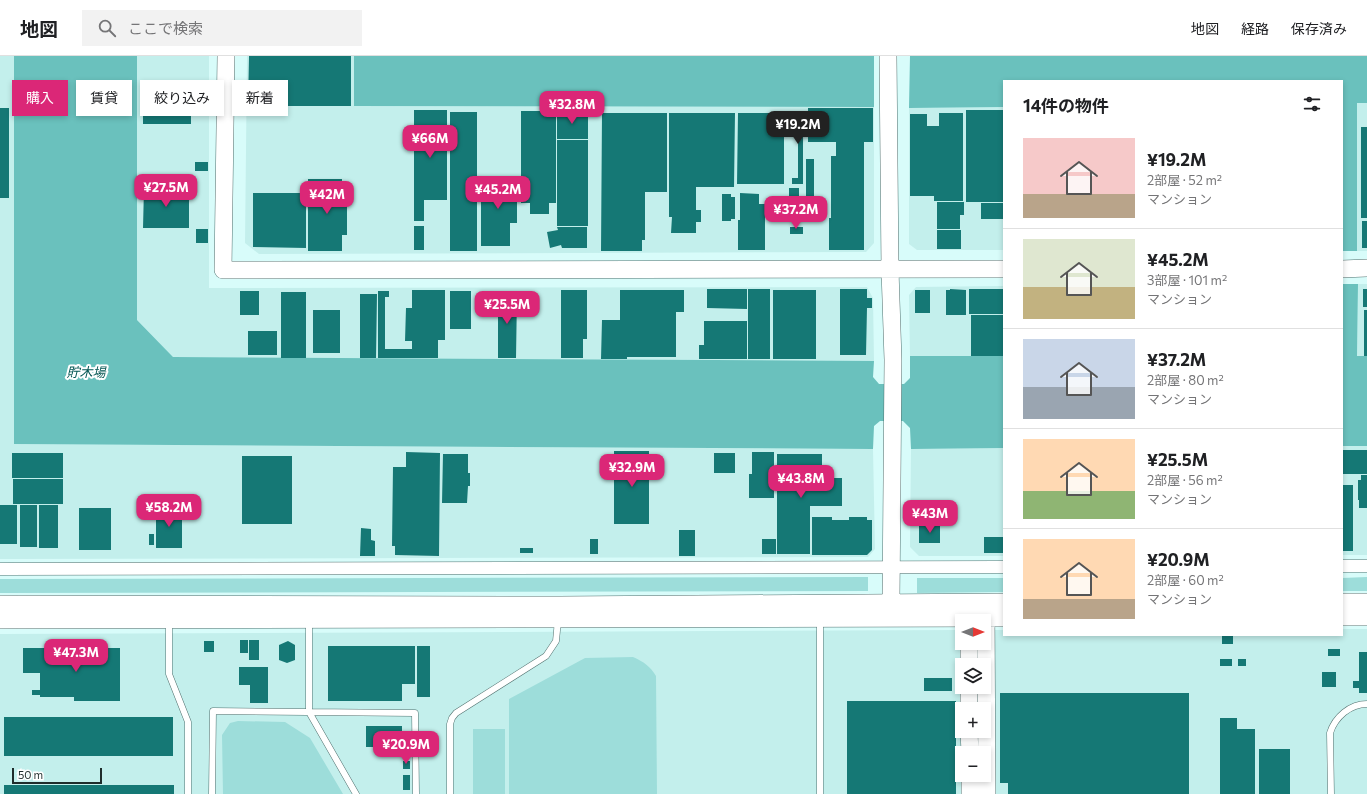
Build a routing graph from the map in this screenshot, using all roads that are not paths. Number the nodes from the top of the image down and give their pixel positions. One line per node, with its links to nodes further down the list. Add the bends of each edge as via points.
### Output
1 (226, 56): 6 (street, via 223,270)
2 (888, 56): 6 (street)
3 (1366, 268): 5 (street)
4 (1003, 269): 6 (street)
5 (1343, 269)
6 (890, 270): 9 (street, via 893,360)
7 (1343, 566): 8 (street)
8 (1367, 566)
9 (891, 567): 10 (street); 11 (street); 15 (street)
10 (1003, 567)
11 (0, 570)
12 (1003, 602): 18 (street)
13 (1343, 602): 14 (street)
14 (1367, 602)
15 (891, 603): 17 (street); 21 (street)
16 (0, 604): 19 (street)
17 (820, 610): 20 (street); 21 (street); 35 (lane)
18 (986, 610): 21 (street); 24 (street); 37 (street)
19 (309, 612): 20 (street); 25 (street); 28 (lane)
20 (558, 612): 34 (lane, via 556,640 546,656 452,718)
21 (969, 614)
22 (1343, 617): 23 (street)
23 (1367, 617)
24 (1003, 618)
25 (169, 619): 26 (street); 30 (lane, via 169,674 188,722)
26 (0, 620)
27 (1367, 704): 38 (lane, via 1349,709 1333,724 1330,733)
28 (309, 712): 31 (lane, via 213,711); 32 (lane); 33 (lane, via 415,714)
29 (970, 782): 36 (street)
30 (188, 794)
31 (212, 794)
32 (356, 794)
33 (416, 794)
34 (450, 794)
35 (820, 794)
36 (970, 794)
37 (987, 794)
38 (1331, 794)

